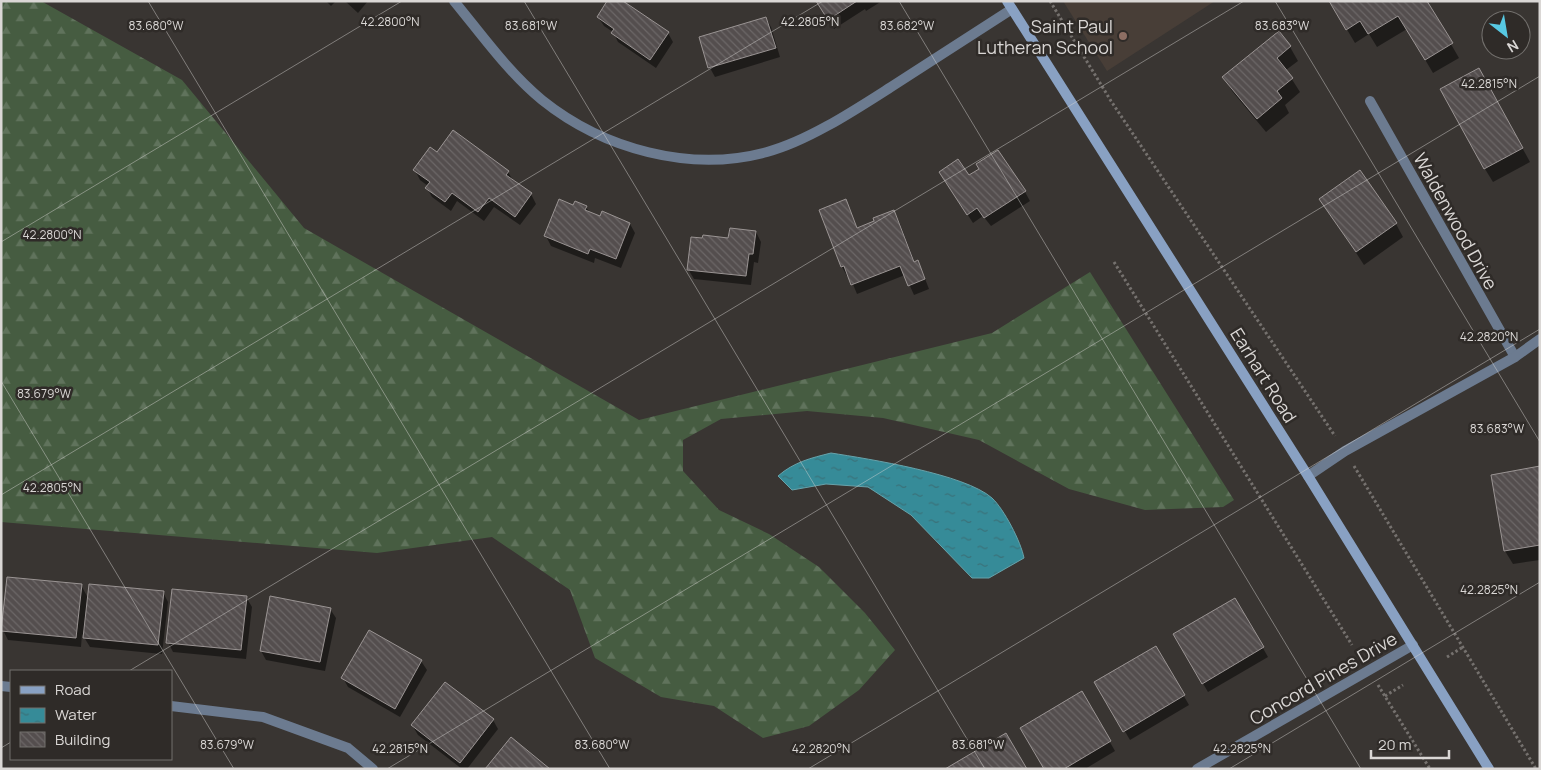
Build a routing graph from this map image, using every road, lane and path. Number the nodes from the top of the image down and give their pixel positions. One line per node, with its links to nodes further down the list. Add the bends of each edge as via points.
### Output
1 (454, 1): 3 (street, via 511,71 542,100 577,124 611,141 648,152 692,159 734,159 768,152 800,139 845,117)
2 (1050, 1): 8 (path, via 1111,101)
3 (1009, 5): 9 (street, Earhart Road)
4 (1370, 101): 7 (street, Waldenwood Drive)
5 (1114, 262): 10 (path)
6 (1540, 339): 7 (street)
7 (1515, 357): 8 (street)
8 (1345, 451): 9 (street); 12 (path)
9 (1308, 476): 11 (street, Earhart Road)
10 (1352, 645)
11 (1413, 645): 19 (street, Concord Pines Drive); 21 (street, Earhart Road)
12 (1462, 647): 13 (path); 22 (path)
13 (1447, 657)
14 (1378, 685): 16 (path)
15 (1403, 685): 16 (path)
16 (1385, 696): 20 (path)
17 (172, 706): 18 (street, via 263,717 348,748)
18 (373, 769)
19 (1197, 769)
20 (1430, 769)
21 (1489, 769)
22 (1536, 769)

